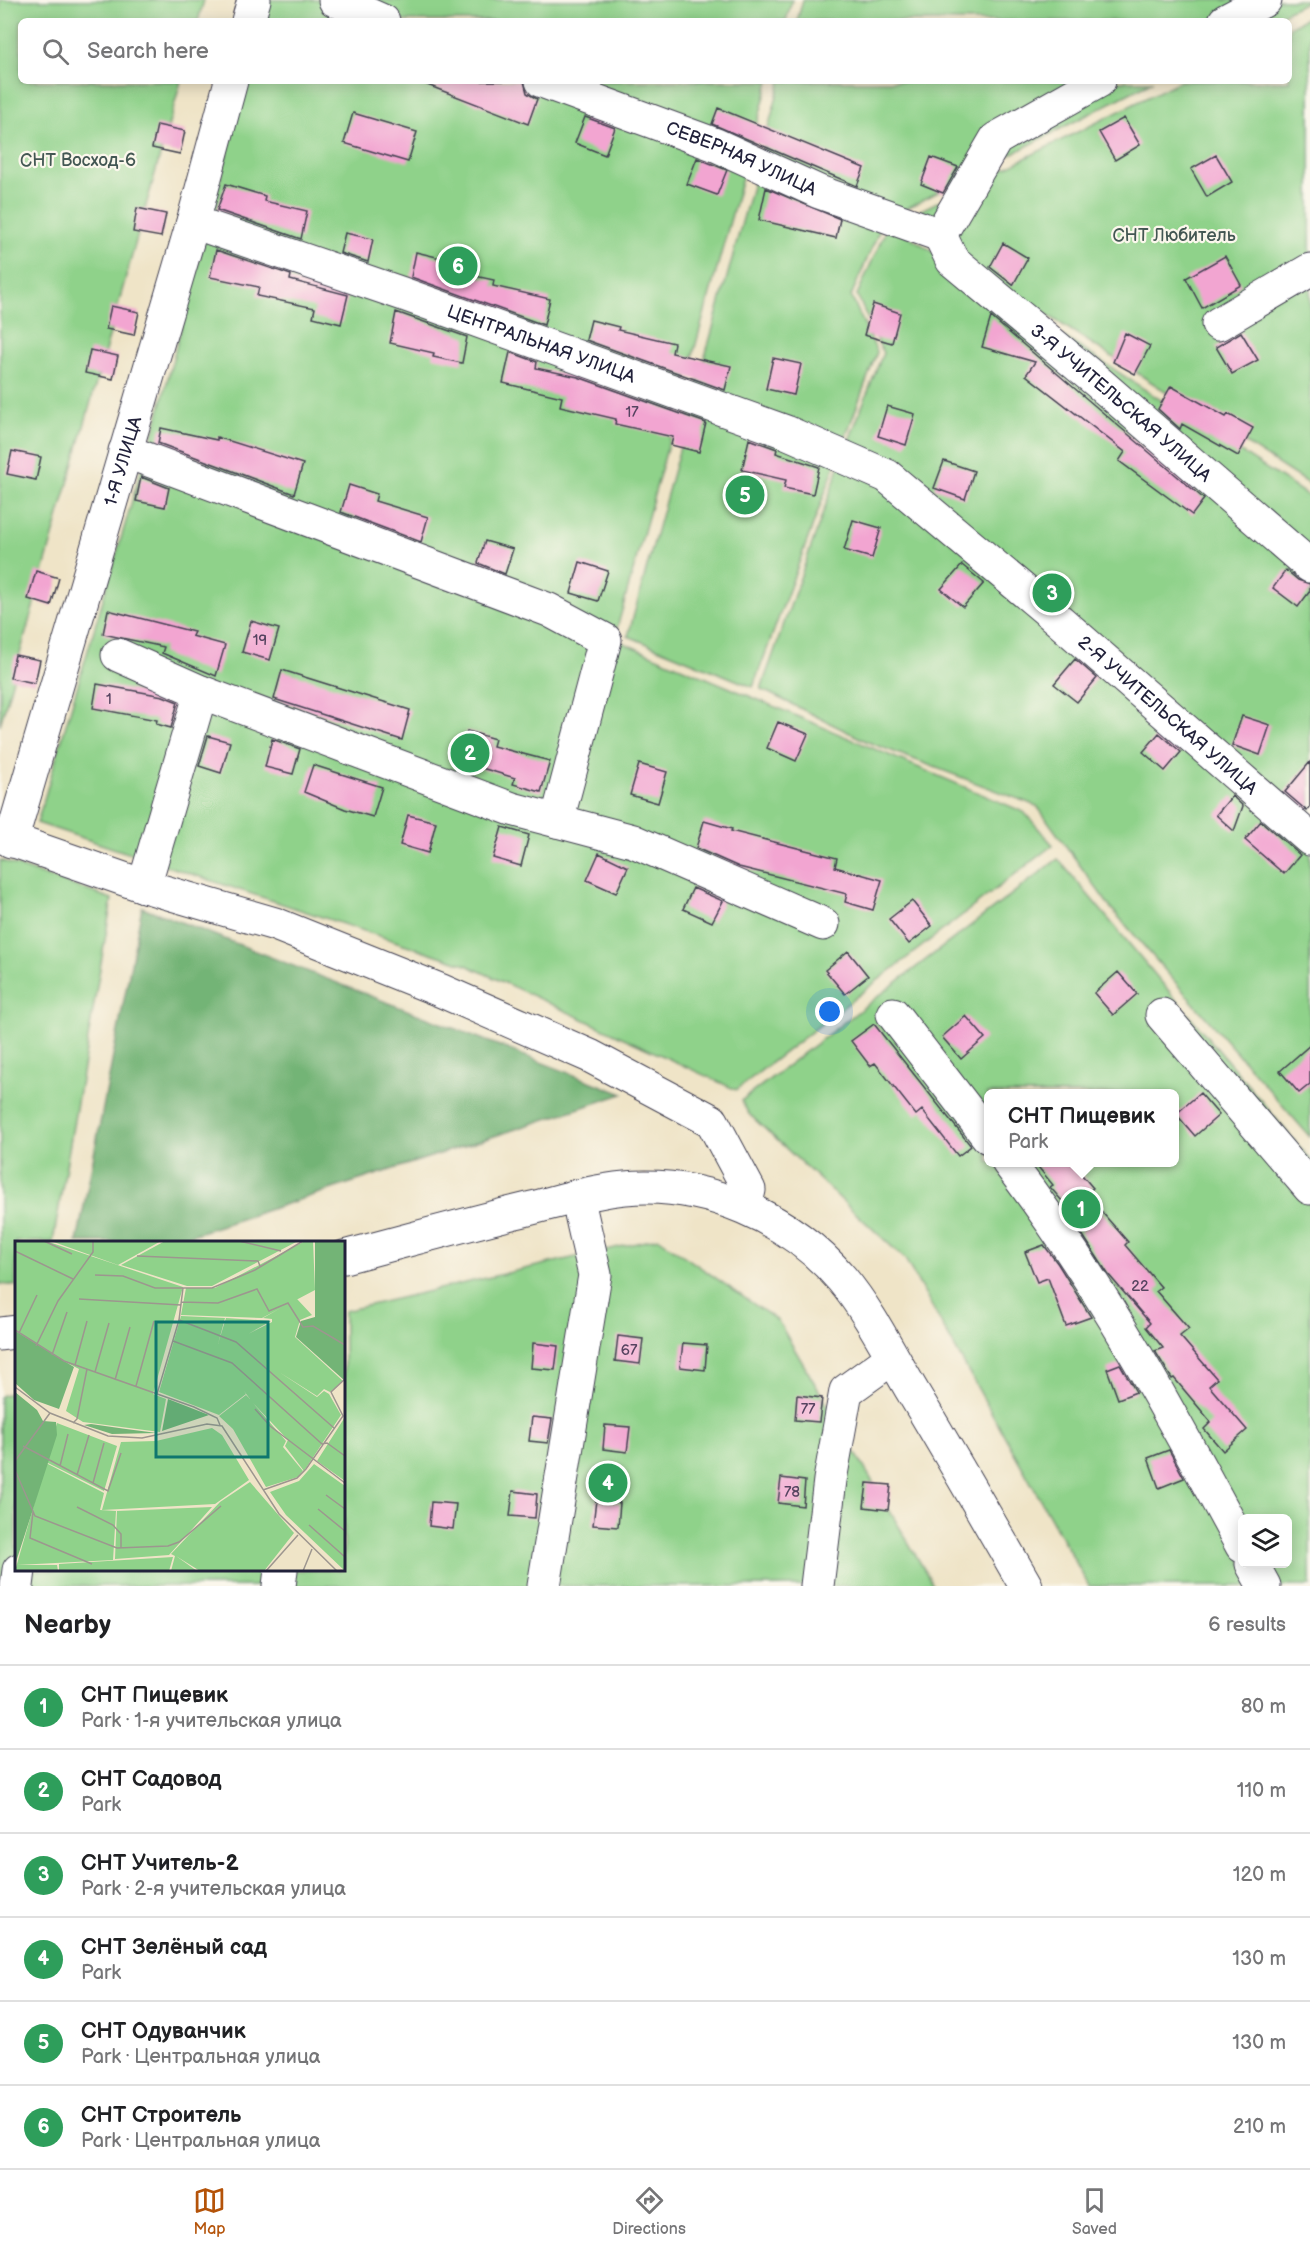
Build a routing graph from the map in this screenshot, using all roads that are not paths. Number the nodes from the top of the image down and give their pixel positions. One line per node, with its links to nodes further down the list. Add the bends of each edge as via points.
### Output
1 (254, 0): 4 (street)
2 (335, 0): 5 (street)
3 (1265, 0): 6 (street)
4 (249, 18)
5 (376, 18)
6 (1231, 18)
7 (230, 84): 10 (street, 1-Я УЛИЦА)
8 (550, 84): 11 (street, СЕВЕРНАЯ УЛИЦА, via 716,145 819,192)
9 (1094, 84): 11 (street, via 996,139)
10 (193, 222): 14 (street, 1-Я УЛИЦА); 15 (street, ЦЕНТРАЛЬНАЯ УЛИЦА, via 786,432)
11 (940, 235): 16 (street, 3-Я УЧИТЕЛЬСКАЯ УЛИЦА, via 952,260)
12 (1310, 270): 13 (street)
13 (1218, 324)
14 (125, 451): 19 (street, via 549,610 605,640); 20 (street, 1-Я УЛИЦА)
15 (887, 476): 21 (street, 2-Я УЧИТЕЛЬСКАЯ УЛИЦА)
16 (1310, 566)
17 (118, 655): 18 (street)
18 (201, 692): 19 (street, via 512,809); 22 (street)
19 (557, 821): 23 (street, via 633,841)
20 (6, 838): 22 (street)
21 (1310, 839)
22 (144, 886): 30 (street, via 275,924 441,991 600,1062 712,1121 749,1190)
23 (823, 924)
24 (893, 1014): 26 (street)
25 (1162, 1015): 28 (street)
26 (984, 1132)
27 (1012, 1167): 35 (street, via 1142,1361)
28 (1310, 1188)
29 (577, 1196): 30 (street, via 626,1188 666,1188); 31 (street); 41 (street, via 595,1275)
30 (745, 1207): 34 (street, via 798,1237 821,1257 860,1304)
31 (345, 1257)
32 (15, 1332): 33 (street)
33 (0, 1334)
34 (892, 1358): 42 (street, via 846,1391); 43 (street)
35 (1238, 1539)
36 (1255, 1568): 44 (street)
37 (19, 1571): 39 (street)
38 (281, 1571): 40 (street)
39 (16, 1586)
40 (279, 1586)
41 (544, 1586)
42 (817, 1586)
43 (1026, 1586)
44 (1264, 1586)

